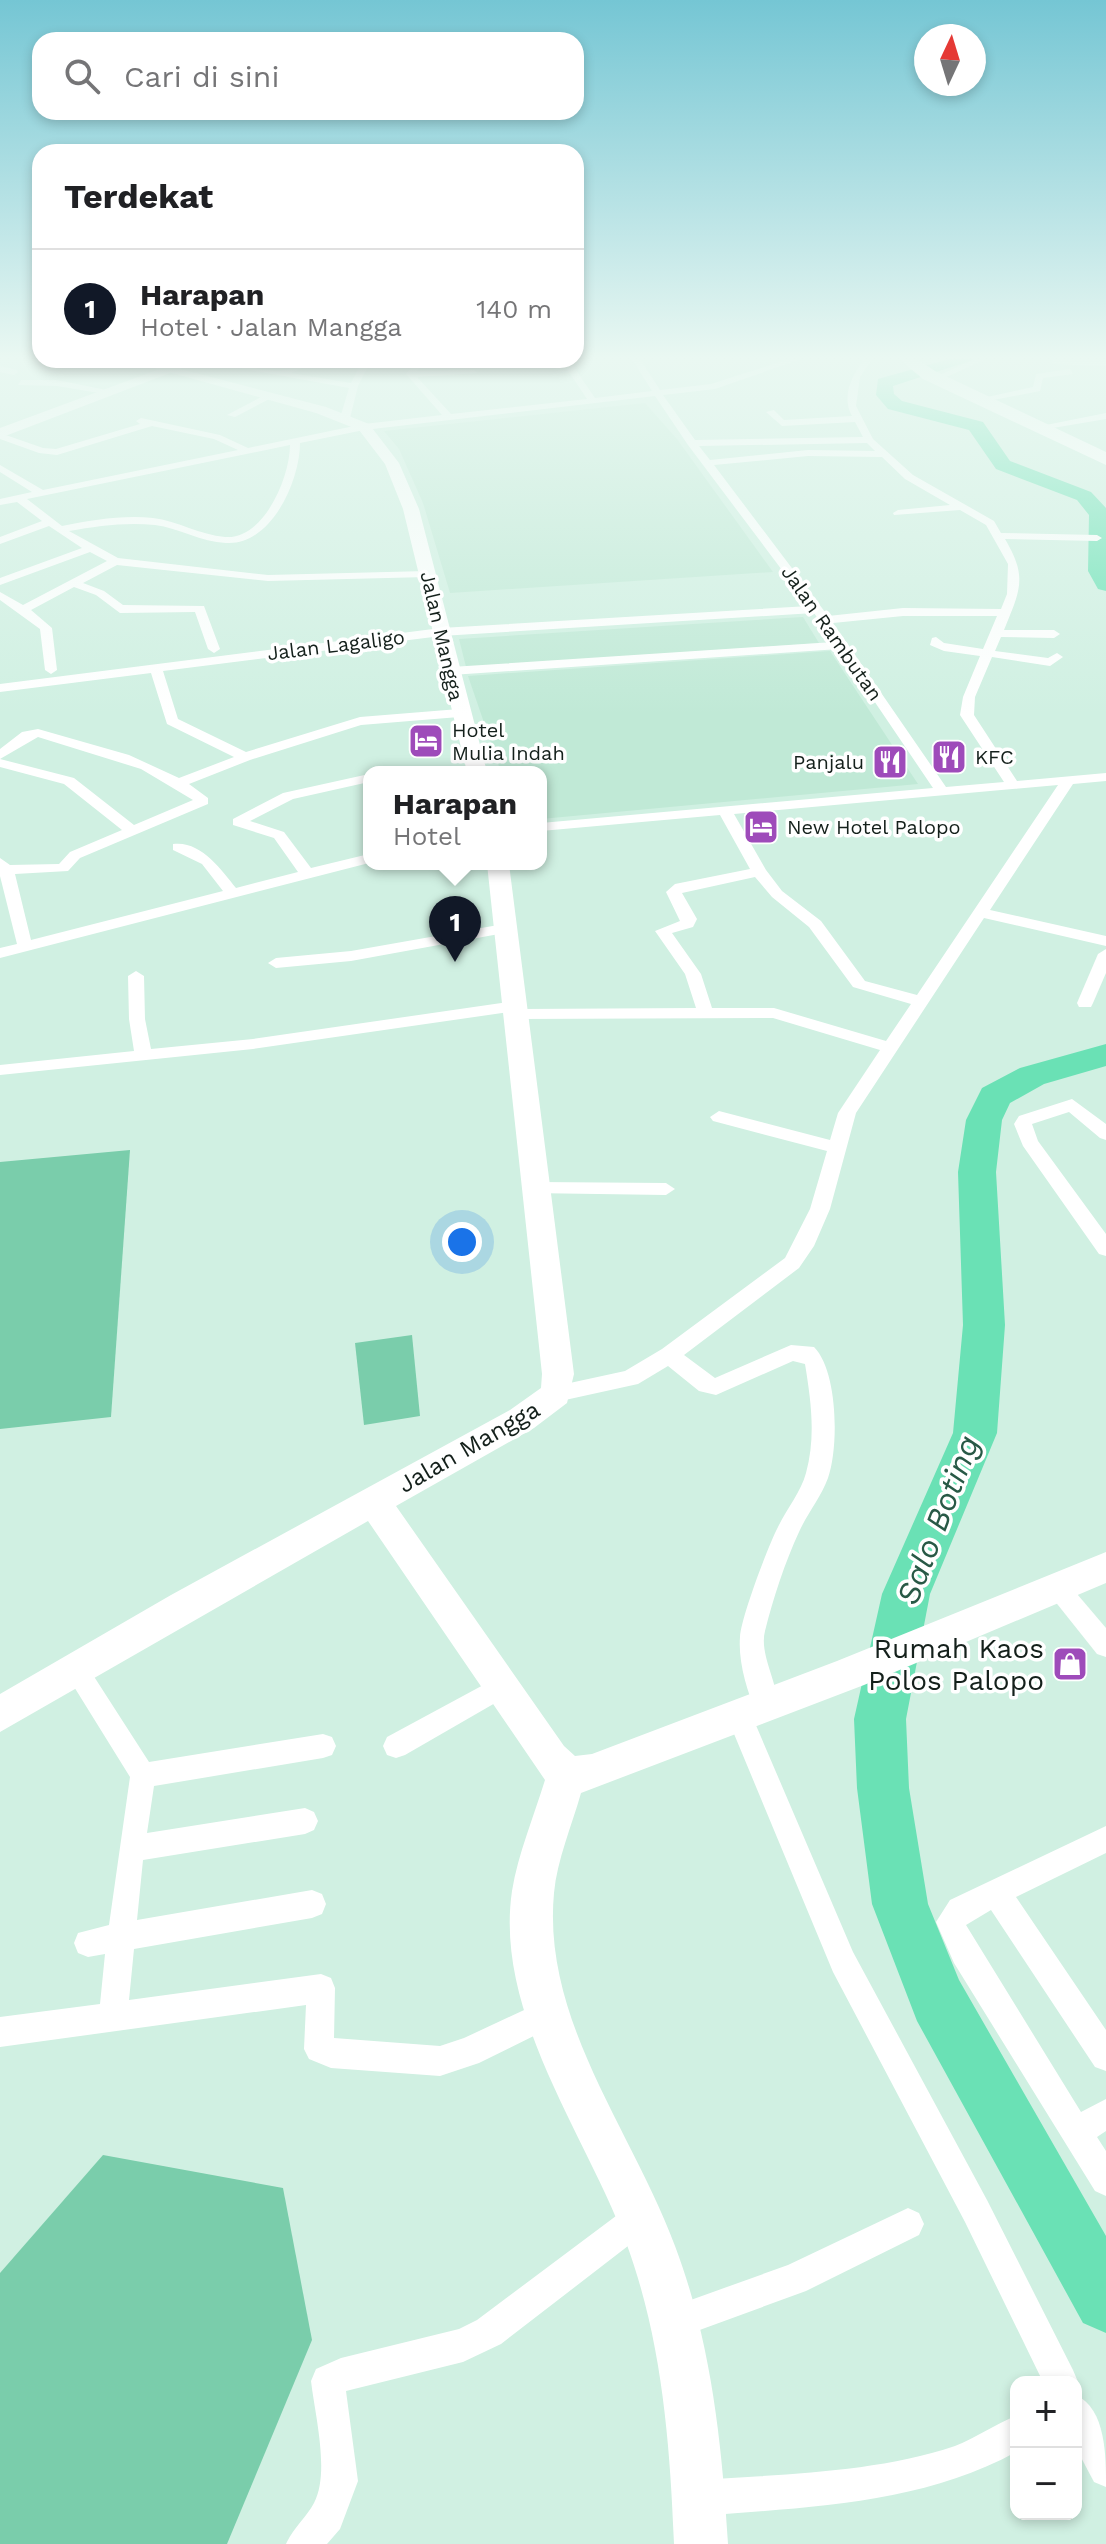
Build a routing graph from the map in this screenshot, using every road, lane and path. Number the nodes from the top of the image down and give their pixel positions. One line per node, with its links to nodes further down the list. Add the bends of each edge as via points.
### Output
1 (16, 478): 7 (street)
2 (111, 478): 7 (street)
3 (287, 478): 12 (street, via 271,513 243,539 227,540 159,522)
4 (400, 478): 19 (street, Jalan Mangga)
5 (719, 478): 25 (street, Jalan Rambutan)
6 (910, 478): 10 (street)
7 (40, 493): 8 (street)
8 (19, 498): 9 (street); 12 (street)
9 (0, 502)
10 (965, 507): 11 (street); 13 (street, via 990,523)
11 (898, 513)
12 (55, 526): 15 (street); 16 (street)
13 (999, 536): 14 (street); 26 (street, via 1014,564 1013,594)
14 (1097, 538)
15 (0, 541)
16 (89, 549): 17 (street); 20 (street)
17 (115, 561): 19 (street, via 268,578); 22 (street)
18 (0, 564): 20 (street)
19 (427, 574): 27 (street, Jalan Mangga)
20 (20, 576): 21 (street)
21 (0, 582)
22 (76, 584): 24 (street); 33 (street, via 100,593 120,609 200,608)
23 (0, 595): 24 (street)
24 (23, 610): 36 (street, via 46,628)
25 (817, 610): 26 (street, Jalan Lagaligo); 27 (street, Jalan Lagaligo); 31 (street, Jalan Rambutan)
26 (1005, 613): 28 (street)
27 (440, 626): 33 (street, Jalan Lagaligo); 37 (street, Jalan Mangga)
28 (997, 633): 29 (street); 32 (street)
29 (1054, 634)
30 (936, 641): 32 (street, via 938,646)
31 (841, 645): 37 (street); 50 (street, Jalan Rambutan)
32 (988, 653): 34 (street, via 1051,662); 49 (street, via 967,715)
33 (209, 654): 35 (street, Jalan Lagaligo); 36 (street, Jalan Lagaligo)
34 (1057, 657)
35 (156, 669): 39 (street, Jalan Lagaligo); 42 (street, via 172,721)
36 (51, 670): 38 (street, Jalan Lagaligo)
37 (451, 671): 40 (street, Jalan Mangga)
38 (0, 676)
39 (0, 688)
40 (459, 713): 42 (street, via 360,721); 44 (street, Jalan Mangga)
41 (0, 755): 48 (street, via 38,733 118,756)
42 (245, 757): 48 (street)
43 (0, 763): 53 (street, via 69,781)
44 (475, 766)
45 (1106, 777): 47 (street)
46 (363, 779): 59 (street, via 288,796 238,822 279,835)
47 (1068, 781): 49 (street); 61 (street)
48 (178, 783): 53 (street, via 202,802)
49 (1013, 785): 50 (street)
50 (942, 791): 51 (street)
51 (724, 809): 52 (street); 58 (street)
52 (547, 826)
53 (134, 832): 56 (street, via 75,855 63,868)
54 (178, 847): 60 (street, via 207,861)
55 (363, 860): 59 (street)
56 (3, 866): 64 (street)
57 (499, 870): 62 (street, Jalan Mangga)
58 (759, 872): 69 (street, via 815,924 859,984); 72 (street, via 674,892 689,919 663,931 693,973)
59 (307, 874): 60 (street)
60 (233, 894): 64 (street)
61 (982, 913): 63 (street); 69 (street)
62 (504, 929): 67 (street, via 351,956); 71 (street, Jalan Mangga)
63 (1106, 941)
64 (25, 946): 65 (street)
65 (0, 953)
66 (1106, 954): 70 (street)
67 (276, 963)
68 (136, 976): 74 (street)
69 (922, 1002): 73 (street)
70 (1085, 1003)
71 (516, 1010): 72 (street); 74 (street); 79 (street, Jalan Mangga)
72 (705, 1011): 73 (street, via 784,1015)
73 (891, 1048): 78 (street, via 847,1113)
74 (143, 1054): 75 (street)
75 (0, 1070)
76 (719, 1117): 78 (street)
77 (1106, 1134): 81 (street, via 1072,1105 1023,1121 1029,1142)
78 (835, 1147): 82 (street, via 820,1209 799,1254 771,1281)
79 (537, 1188): 80 (street); 83 (street, Jalan Mangga)
80 (666, 1189)
81 (1106, 1249)
82 (669, 1355): 83 (street, via 630,1378); 90 (street, via 716,1387 791,1353 807,1353 815,1361 825,1427 817,1477 787,1532 752,1634 752,1654)
83 (556, 1394): 84 (street, Jalan Mangga, via 522,1419)
84 (374, 1502): 88 (street, Jalan Mangga); 89 (street)
85 (1106, 1567): 86 (street)
86 (1058, 1588): 87 (street); 90 (street)
87 (1106, 1646)
88 (75, 1669): 91 (street, Jalan Mangga); 94 (street)
89 (500, 1687): 93 (street); 95 (street)
90 (768, 1706): 95 (street, via 592,1773); 113 (street, via 843,1962)
91 (0, 1714)
92 (323, 1746): 94 (street)
93 (396, 1746)
94 (143, 1775): 98 (street)
95 (566, 1775): 103 (street, via 531,1907 538,1976)
96 (305, 1821): 98 (street)
97 (1106, 1839): 99 (street)
98 (131, 1849): 101 (street)
99 (997, 1894): 106 (street); 108 (street, via 960,1910 950,1928)
100 (312, 1904): 101 (street)
101 (124, 1935): 102 (street); 104 (street)
102 (88, 1943)
103 (550, 2013): 104 (street, via 440,2061 319,2049 321,1988); 111 (street)
104 (113, 2017): 105 (street)
105 (0, 2032)
106 (1106, 2056)
107 (1106, 2114): 108 (street)
108 (1076, 2132): 109 (street)
109 (1106, 2180)
110 (908, 2224): 112 (street, via 794,2279)
111 (645, 2232): 112 (street); 118 (street, via 463,2345 330,2380 340,2481 327,2516)
112 (673, 2314): 117 (street, via 698,2468)
113 (1058, 2376)
114 (1082, 2424): 116 (street)
115 (1010, 2436): 117 (street, via 956,2462 812,2489)
116 (1106, 2470)
117 (700, 2521)
118 (304, 2544)

